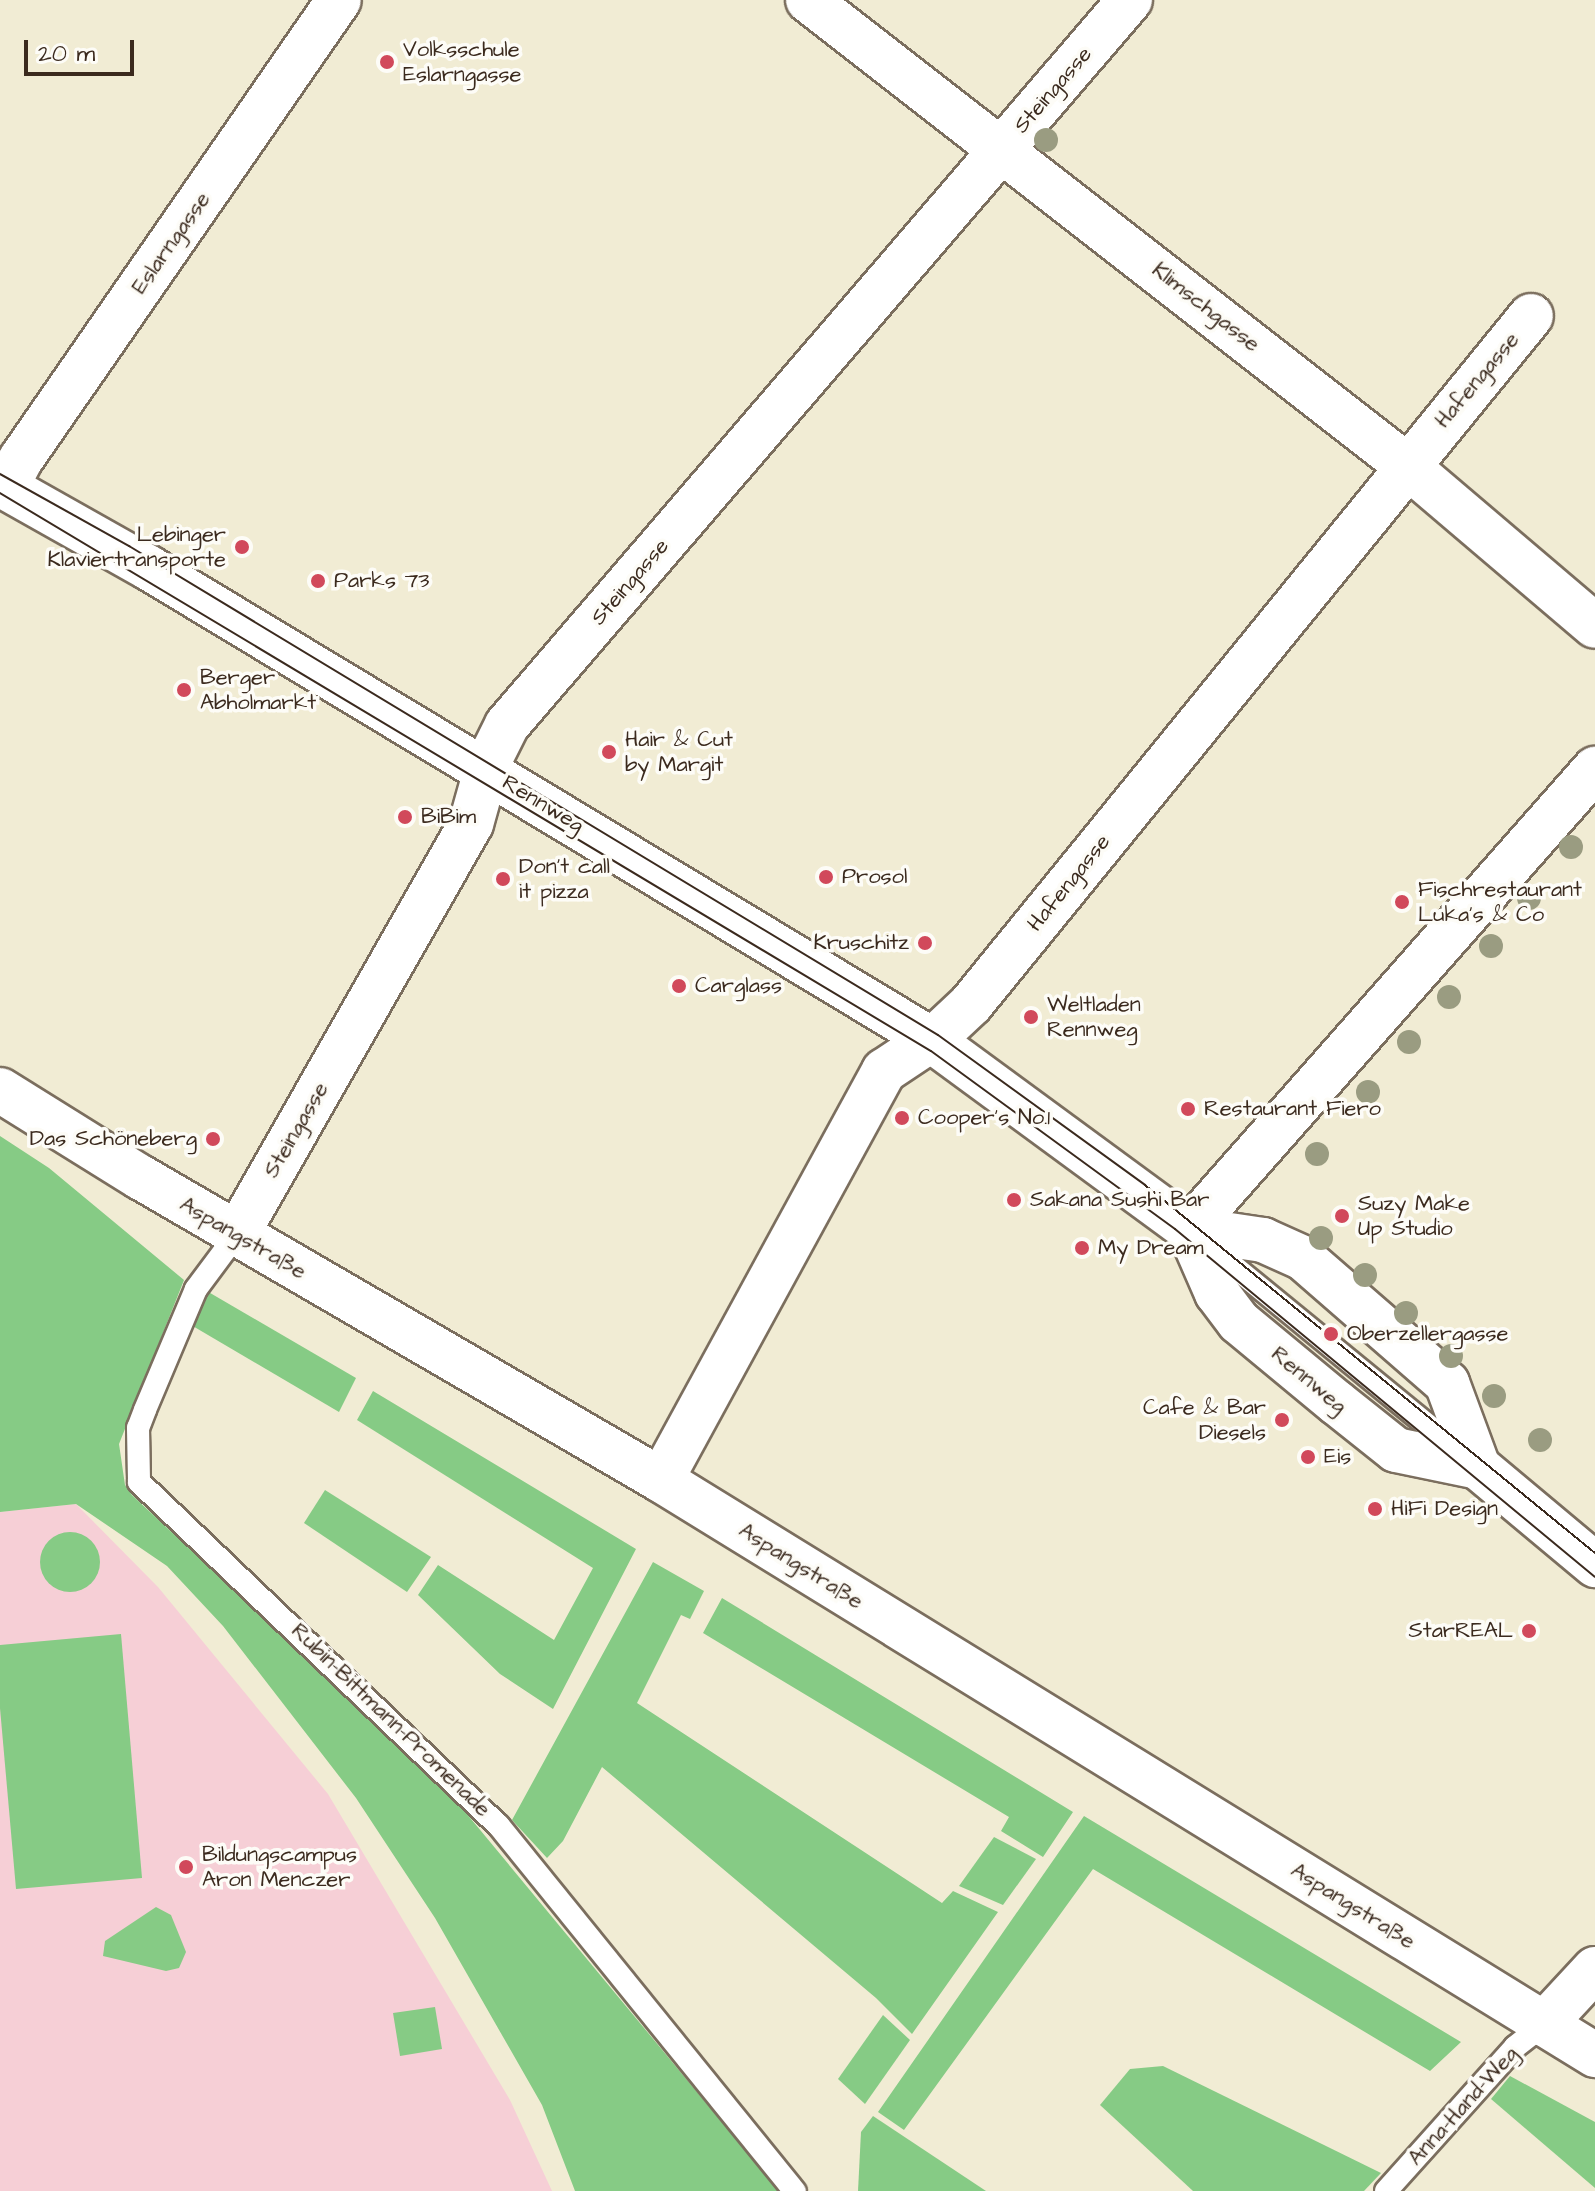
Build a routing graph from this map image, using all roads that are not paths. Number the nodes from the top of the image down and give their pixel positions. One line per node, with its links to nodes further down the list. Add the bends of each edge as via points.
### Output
1 (339, 0): 7 (street, Eslarngasse)
2 (808, 0): 4 (street, Klimschgasse)
3 (1130, 0): 4 (street, Steingasse)
4 (1004, 147): 6 (street, Klimschgasse); 10 (street, Steingasse, via 507,725)
5 (1531, 316): 6 (street, Hafengasse)
6 (1406, 465): 8 (street, Klimschgasse); 11 (street, Hafengasse, via 971,1004)
7 (3, 485): 10 (street, Rennweg)
8 (1595, 626)
9 (1595, 769): 13 (street)
10 (487, 771): 11 (street, Rennweg); 14 (street, Steingasse, via 471,824)
11 (930, 1039): 13 (street, Rennweg); 16 (street, Hafengasse, via 884,1071)
12 (0, 1090): 14 (street, Aspangstraße)
13 (1189, 1229): 15 (street, Rennweg, via 1217,1293 1239,1322 1325,1393 1396,1450); 15 (street, Rennweg, via 1263,1240 1303,1258 1447,1383)
14 (237, 1234): 16 (street, Aspangstraße); 21 (lane, Rubin-Bittmann-Promenade, via 196,1289 141,1419 139,1482 499,1826)
15 (1478, 1467): 17 (street, Rennweg)
16 (661, 1480): 19 (street, Aspangstraße)
17 (1595, 1565)
18 (1595, 1969): 19 (street)
19 (1544, 2024): 20 (street, Aspangstraße); 22 (lane, Anna-Hand-Weg, via 1515,2047)
20 (1595, 2055)
21 (795, 2191)
22 (1386, 2191)

